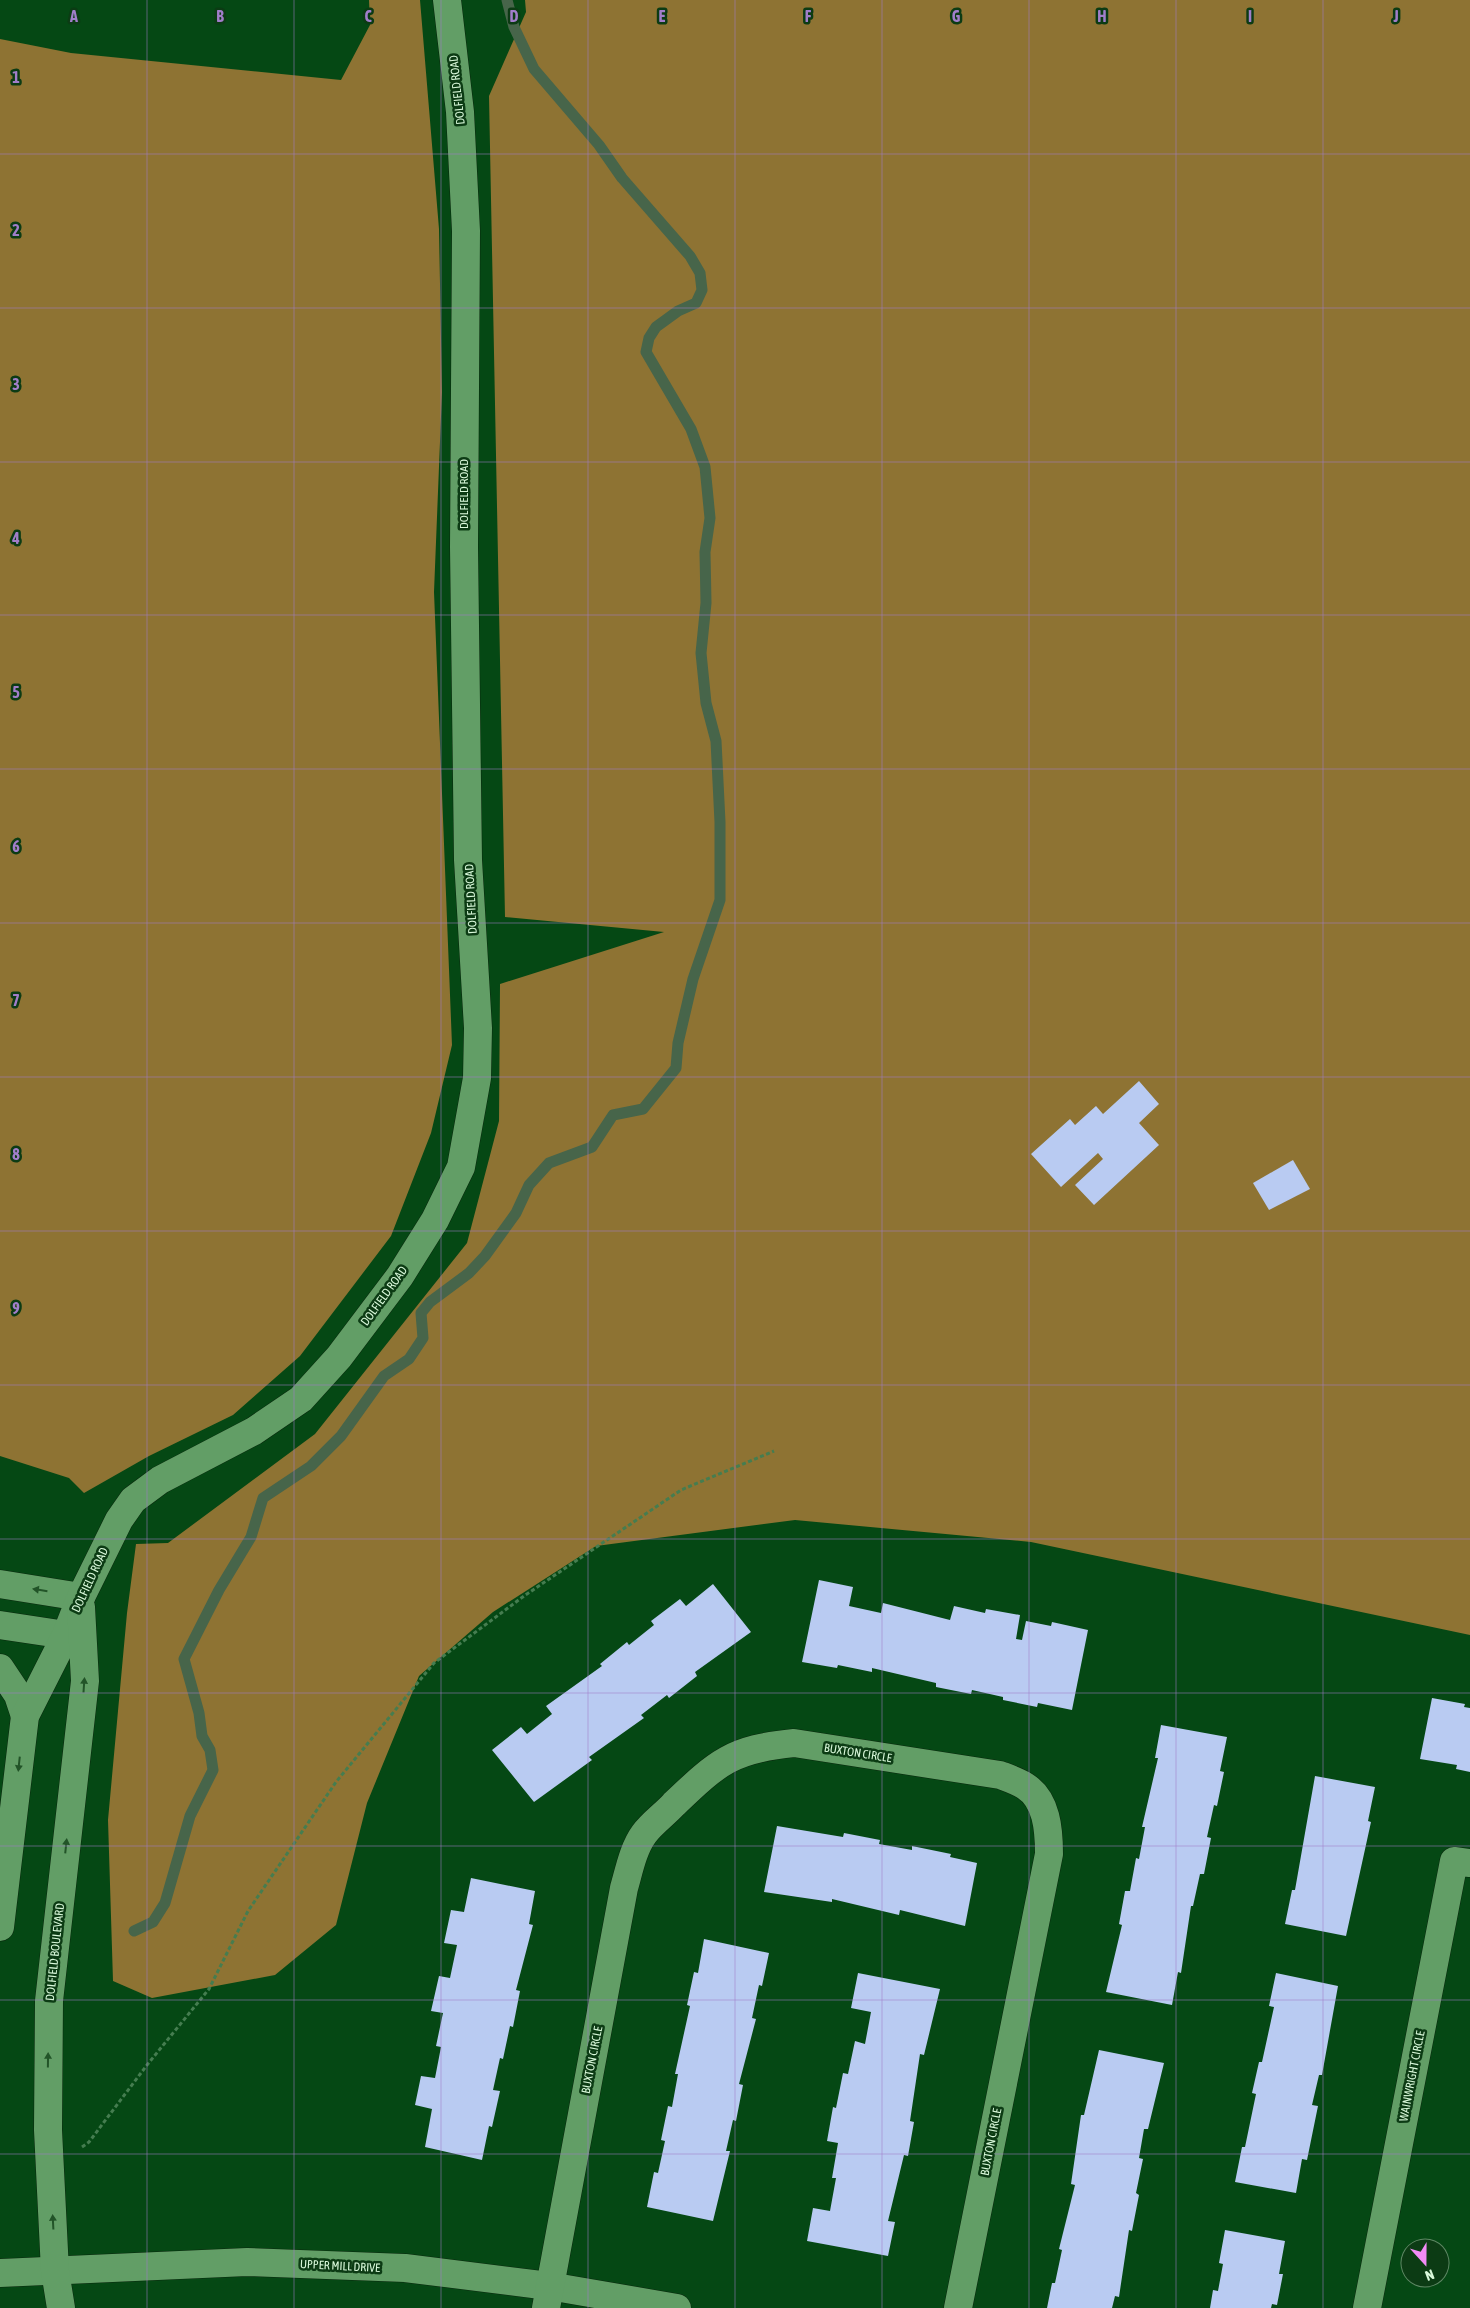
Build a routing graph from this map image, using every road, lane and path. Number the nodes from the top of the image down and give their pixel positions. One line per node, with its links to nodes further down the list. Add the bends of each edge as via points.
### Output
1 (447, 0): 4 (street, DOLFIELD ROAD, via 460,112 466,231 464,557 468,860 478,1028 477,1078 461,1167 435,1220 400,1276 339,1357 301,1399 254,1431 160,1480 133,1500 119,1520)
2 (774, 1452): 11 (path, via 681,1490 524,1596 434,1663 336,1782 248,1911 209,1989 89,2142)
3 (0, 1584): 4 (street, one-way to 3)
4 (81, 1597): 6 (street, DOLFIELD ROAD); 11 (street, DOLFIELD BOULEVARD, one-way to 4, via 49,2001 85,1682)
5 (0, 1625): 6 (street)
6 (66, 1636): 8 (street)
7 (0, 1668): 8 (street, via 18,1695)
8 (25, 1716): 10 (street, one-way to 10)
9 (1470, 1863): 18 (street, WAINWRIGHT CIRCLE, via 1454,1860)
10 (0, 1927)
11 (50, 2168): 12 (street, DOLFIELD BOULEVARD, one-way to 11)
12 (55, 2271): 13 (street, UPPER MILL DRIVE); 14 (street, UPPER MILL DRIVE, via 247,2262 405,2268); 15 (street, DOLFIELD BOULEVARD)
13 (0, 2273)
14 (548, 2297): 16 (street, UPPER MILL DRIVE); 17 (street, BUXTON CIRCLE, via 624,1888 632,1861 644,1834 704,1775 731,1756 761,1746 794,1743 1000,1775 1027,1787 1041,1805 1049,1828 1048,1854)
15 (61, 2308)
16 (677, 2308)
17 (958, 2308)
18 (1367, 2308)

